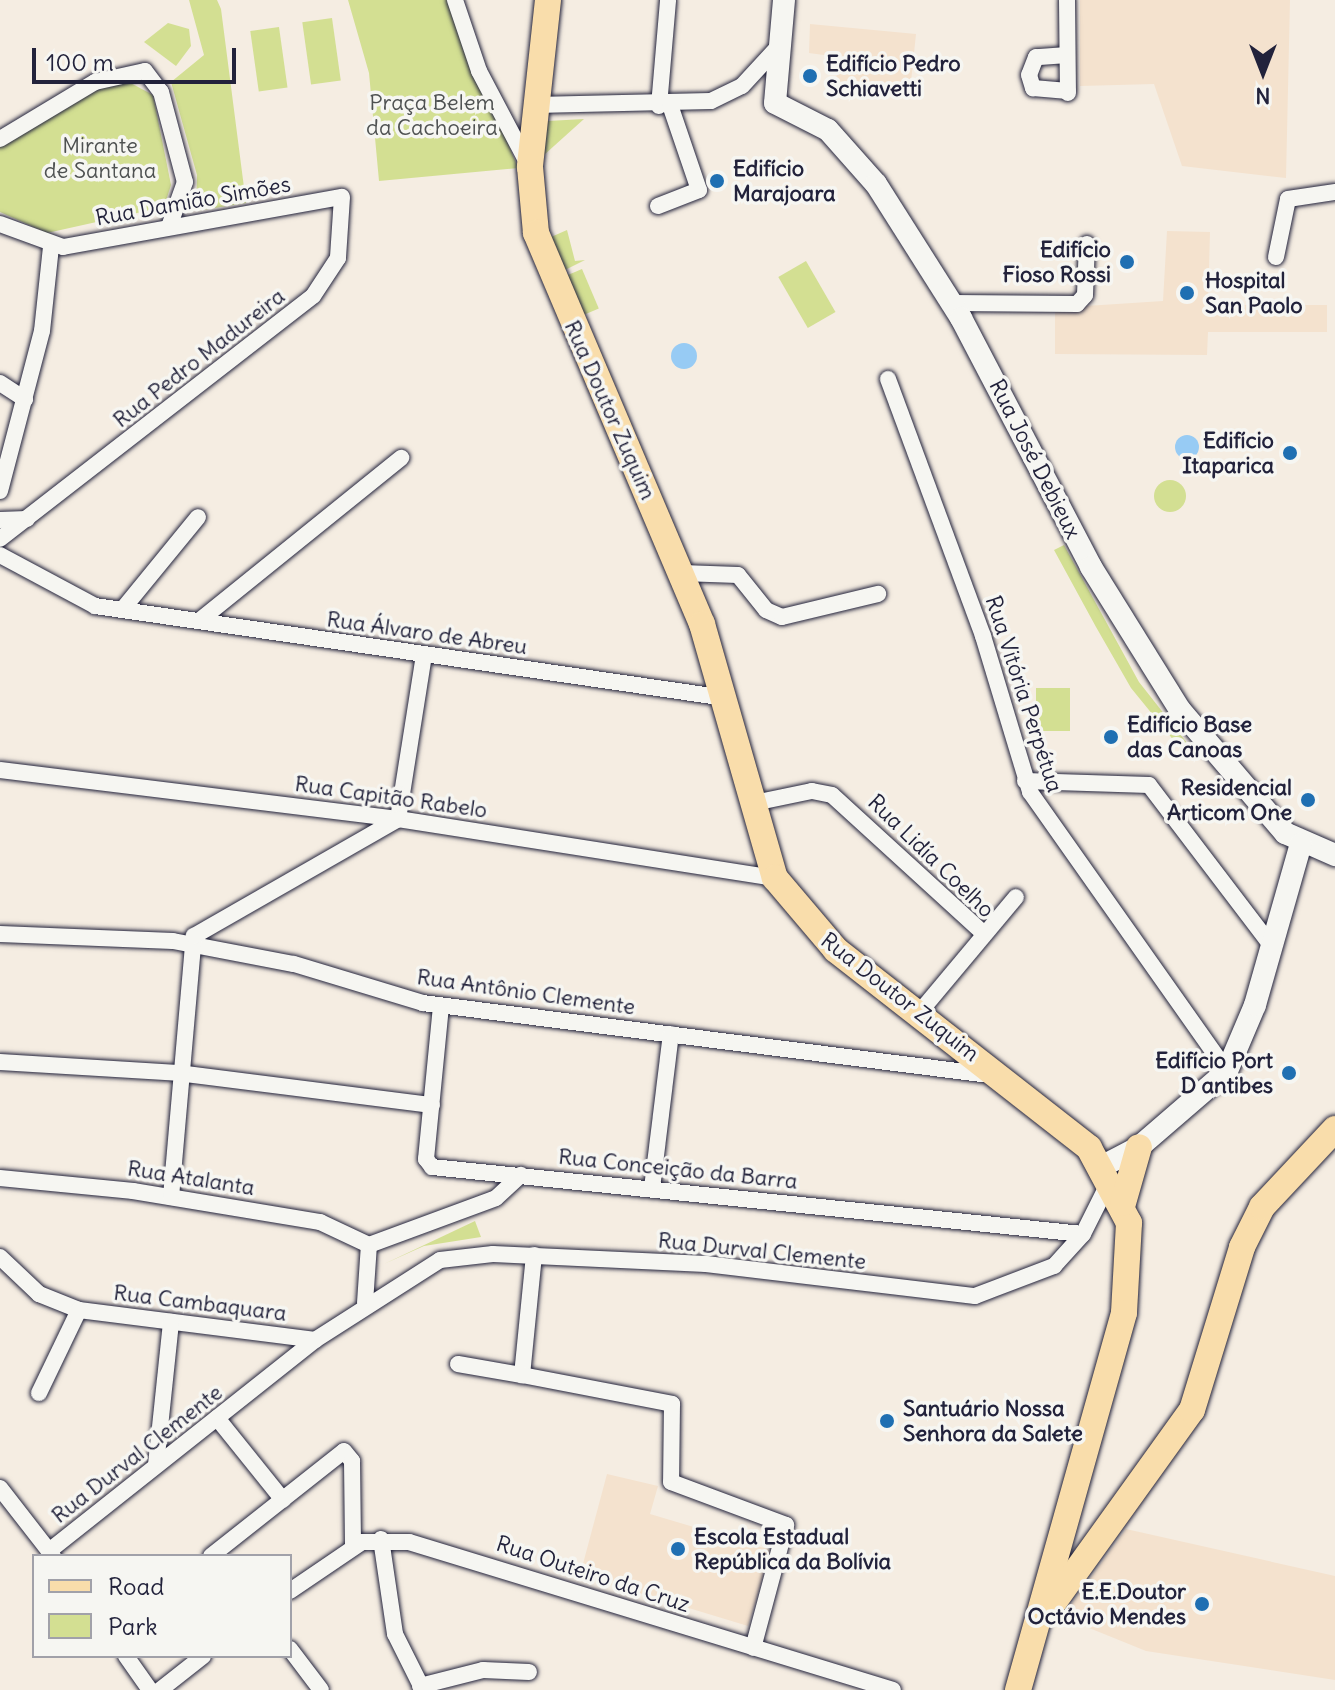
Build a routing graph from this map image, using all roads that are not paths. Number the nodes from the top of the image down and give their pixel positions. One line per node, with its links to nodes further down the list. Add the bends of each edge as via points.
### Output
1 (455, 0): 11 (street, via 479,71)
2 (548, 0): 8 (main road, Rua Doutor Zuquim)
3 (668, 0): 9 (street)
4 (784, 0): 6 (street)
5 (1067, 0): 7 (street)
6 (778, 47): 9 (street, via 727,96); 20 (street, Rua José Debieux, via 775,103 828,130 859,162)
7 (1067, 55): 7 (street, via 1068,92 1033,88 1029,75 1036,57)
8 (535, 105): 9 (street); 11 (main road, Rua Doutor Zuquim)
9 (664, 105): 14 (street, via 699,190)
10 (0, 139): 16 (street, via 95,82 122,70 145,71 161,92 185,182)
11 (530, 167): 31 (main road, Rua Doutor Zuquim, via 544,260)
12 (1335, 192): 19 (street, via 1288,199)
13 (342, 197): 16 (street, Rua Damião Simões); 27 (street, Rua Pedro Madureira, via 338,258 313,296)
14 (658, 206)
15 (0, 224): 18 (street)
16 (169, 227): 18 (street, Rua Damião Simões)
17 (1087, 244): 20 (street, via 1085,295 1077,304)
18 (51, 247): 23 (street)
19 (1276, 257)
20 (953, 303): 41 (street, Rua José Debieux, via 1153,671 1210,750)
21 (888, 379): 38 (street, Rua Vitória Perpétua, via 983,636)
22 (0, 383): 23 (street)
23 (25, 399): 25 (street)
24 (401, 458): 34 (street)
25 (0, 491)
26 (198, 517): 33 (street)
27 (27, 519): 28 (street); 29 (street, Rua Pedro Madureira)
28 (0, 520)
29 (0, 539)
30 (0, 555): 33 (street, Rua Álvaro de Abreu, via 62,594)
31 (682, 573): 32 (street, via 738,575 766,610 782,617); 36 (main road, Rua Doutor Zuquim)
32 (878, 594)
33 (122, 610): 34 (street, Rua Álvaro de Abreu)
34 (199, 621): 35 (street, Rua Álvaro de Abreu)
35 (424, 655): 36 (street, Rua Álvaro de Abreu); 40 (street)
36 (726, 698): 39 (main road, Rua Doutor Zuquim)
37 (0, 770): 40 (street, Rua Capitão Rabelo)
38 (1025, 781): 48 (street, via 1149,785); 53 (street, Rua Vitória Perpétua)
39 (754, 803): 43 (main road, Rua Doutor Zuquim); 46 (street, Rua Lidía Coelho, via 812,791 832,795)
40 (398, 819): 43 (street, Rua Capitão Rabelo); 47 (street, via 211,921)
41 (1301, 844): 42 (street, Rua José Debieux); 48 (street)
42 (1335, 855)
43 (775, 878): 50 (main road, Rua Doutor Zuquim, via 819,935)
44 (1016, 897): 46 (street)
45 (0, 934): 47 (street, Rua Antônio Clemente)
46 (984, 934): 50 (street, Rua Lidía Coelho)
47 (190, 944): 49 (street, Rua Antônio Clemente); 54 (street)
48 (1273, 948): 53 (street)
49 (441, 1006): 51 (street, Rua Antônio Clemente); 56 (street, Rua Conceição da Barra)
50 (919, 1013): 55 (main road, Rua Doutor Zuquim)
51 (671, 1034): 55 (street, Rua Antônio Clemente); 62 (street)
52 (0, 1062): 54 (street)
53 (1227, 1071): 58 (street)
54 (178, 1073): 56 (street); 63 (street)
55 (1003, 1076): 59 (main road, Rua Doutor Zuquim)
56 (432, 1105): 60 (street, Rua Conceição da Barra, via 428,1166)
57 (1329, 1140): 85 (main road, via 1251,1225 1203,1382 1174,1444)
58 (1139, 1147): 59 (street); 64 (main road)
59 (1107, 1172): 64 (main road, Rua Doutor Zuquim); 65 (street, Rua Durval Clemente)
60 (521, 1175): 62 (street, Rua Conceição da Barra); 66 (street, via 496,1198)
61 (0, 1178): 63 (street, Rua Atalanta)
62 (652, 1188): 65 (street, Rua Conceição da Barra)
63 (171, 1197): 66 (street, Rua Atalanta, via 343,1228)
64 (1123, 1203): 85 (main road, Rua Doutor Zuquim, via 1133,1252 1129,1294)
65 (1083, 1234): 67 (street, Rua Durval Clemente, via 1028,1281 975,1296 706,1264)
66 (369, 1245): 69 (street)
67 (534, 1255): 69 (street, Rua Durval Clemente, via 440,1260); 74 (street)
68 (0, 1257): 70 (street, Rua Cambaquara, via 39,1294)
69 (365, 1303): 72 (street, Rua Durval Clemente)
70 (79, 1310): 71 (street, Rua Cambaquara); 75 (street)
71 (171, 1322): 72 (street, Rua Cambaquara); 77 (street)
72 (315, 1340): 76 (street, Rua Durval Clemente)
73 (458, 1364): 74 (street)
74 (522, 1375): 86 (street, via 672,1404 671,1482 786,1525)
75 (39, 1393)
76 (217, 1418): 77 (street, Rua Durval Clemente); 79 (street)
77 (156, 1465): 82 (street, Rua Durval Clemente)
78 (0, 1488): 82 (street)
79 (283, 1500): 81 (street, via 350,1453); 83 (street)
80 (381, 1539): 81 (street, Rua Outeiro da Cruz); 86 (street, Rua Outeiro da Cruz, via 466,1557); 92 (street, via 395,1634)
81 (353, 1546): 84 (street, Rua Outeiro da Cruz)
82 (51, 1554)
83 (214, 1554)
84 (292, 1590)
85 (1036, 1623): 97 (main road, Rua Doutor Zuquim)
86 (753, 1648): 91 (street, Rua Outeiro da Cruz)
87 (292, 1652): 95 (street)
88 (127, 1658): 93 (street)
89 (200, 1658): 94 (street)
90 (529, 1672): 92 (street, via 483,1670)
91 (840, 1682): 96 (street, Rua Outeiro da Cruz)
92 (421, 1688)
93 (150, 1690)
94 (160, 1690)
95 (321, 1690)
96 (893, 1690)
97 (1018, 1690)

